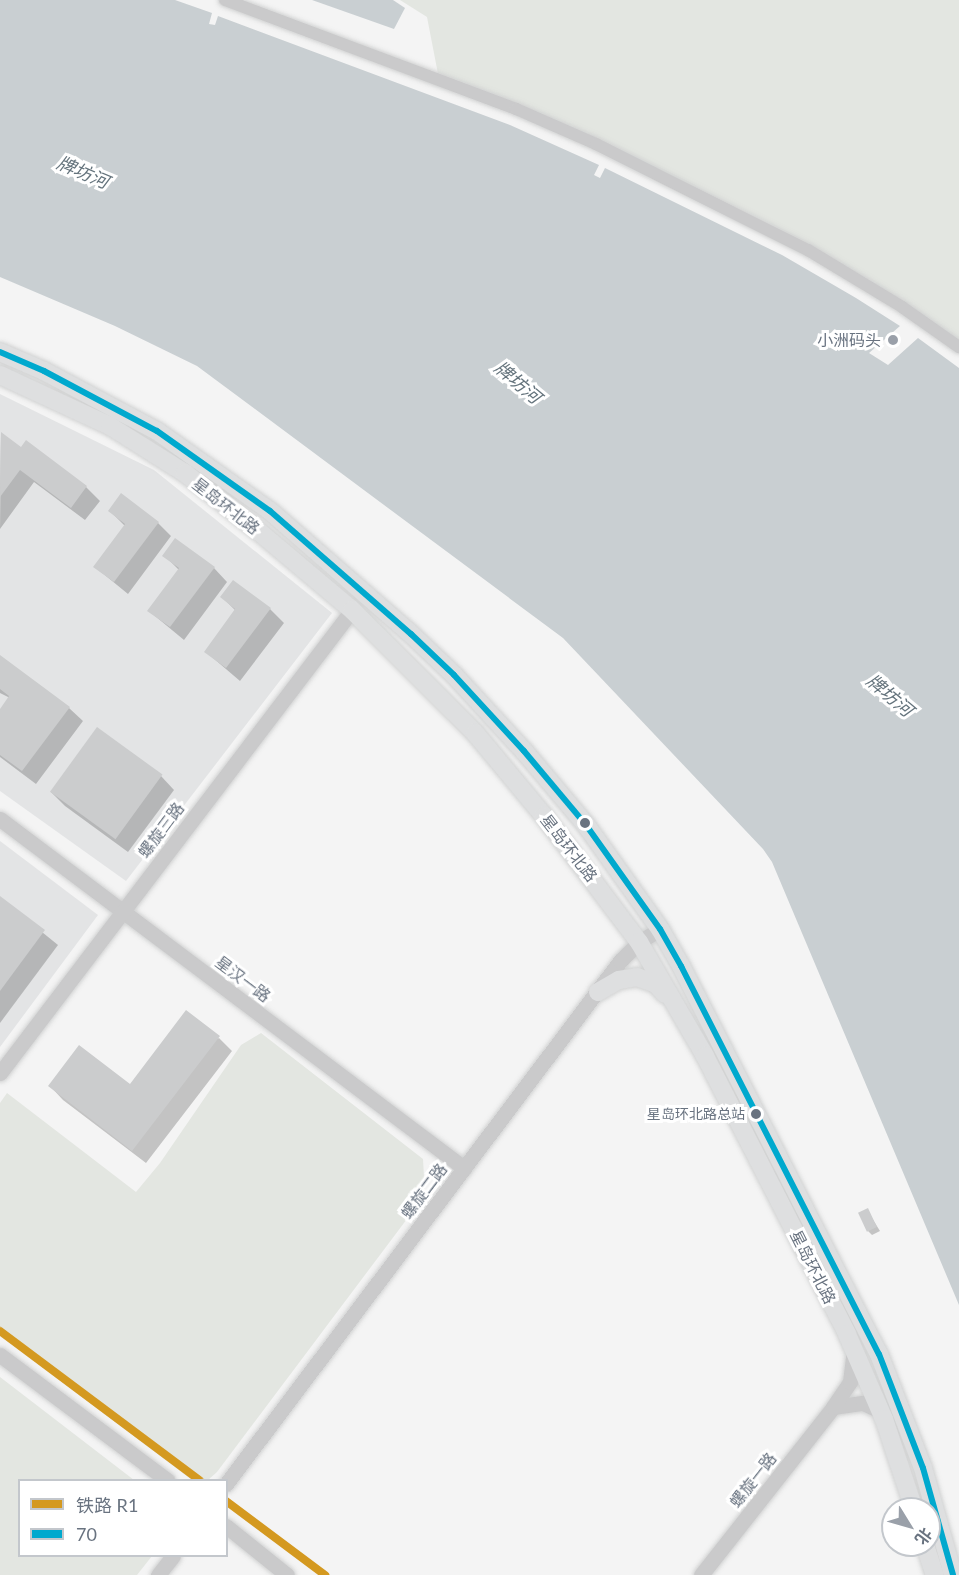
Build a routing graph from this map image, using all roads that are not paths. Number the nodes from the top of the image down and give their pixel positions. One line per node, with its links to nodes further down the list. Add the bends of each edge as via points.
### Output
1 (225, 0): 2 (street, via 516,109 616,153 808,250)
2 (959, 347)
3 (0, 352): 8 (main road, 星岛环北路, via 157,431 270,511 343,574 454,675 524,751 586,825)
4 (0, 375): 5 (main road, 星岛环北路, via 110,426 184,473)
5 (352, 610): 7 (street, 螺旋三路); 9 (main road, 星岛环北路, via 475,733 577,857)
6 (0, 819): 7 (street, 星汉一路)
7 (122, 911): 12 (street, 螺旋三路); 13 (street, 星汉一路)
8 (660, 929): 9 (street, 螺旋二路); 28 (main road, 星岛环北路, via 879,1354 923,1468)
9 (639, 942): 10 (street, 螺旋二路); 11 (main road, 星岛环北路)
10 (598, 992): 11 (main road, via 619,980 646,979); 13 (street, 螺旋二路)
11 (677, 1007): 14 (main road, 星岛环北路)
12 (0, 1073)
13 (464, 1168): 19 (street, 螺旋二路)
14 (854, 1349): 16 (street, 螺旋一路, via 850,1382); 17 (main road, 星岛环北路)
15 (0, 1355): 18 (street)
16 (833, 1407): 17 (street, via 863,1402); 26 (street, 螺旋一路)
17 (880, 1411): 20 (main road, 星岛环北路)
18 (166, 1479)
19 (228, 1481)
20 (910, 1497)
21 (228, 1528): 25 (street)
22 (172, 1557): 24 (street)
23 (929, 1557): 27 (main road)
24 (158, 1575)
25 (287, 1575)
26 (701, 1575)
27 (935, 1575)
28 (953, 1575)

